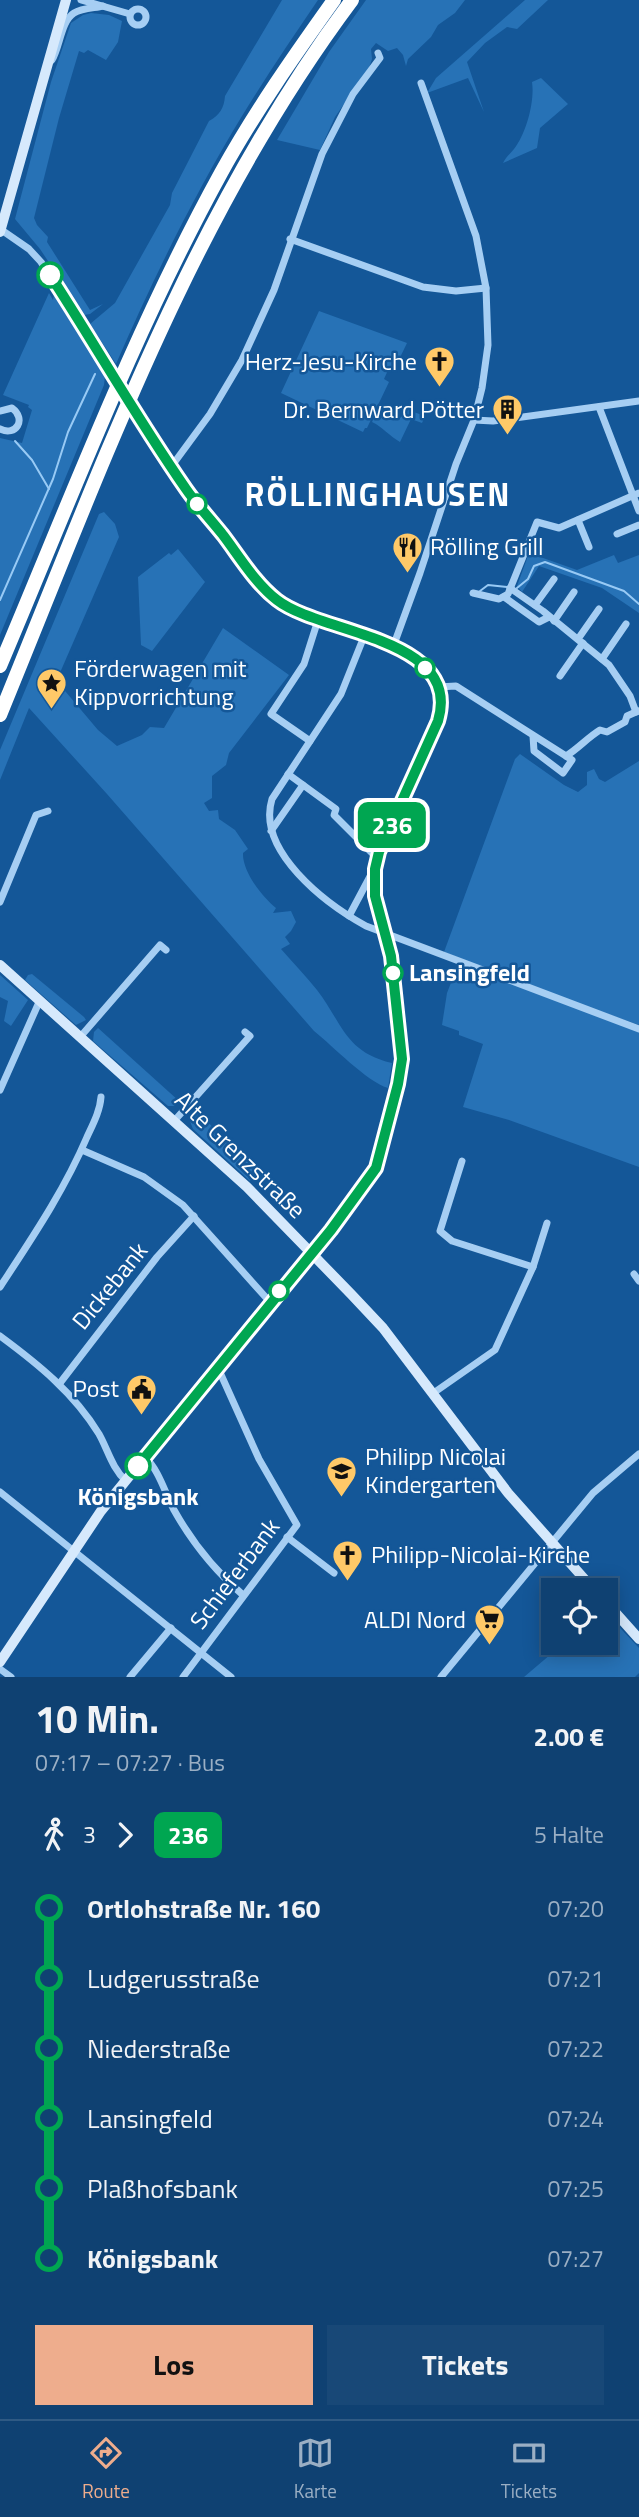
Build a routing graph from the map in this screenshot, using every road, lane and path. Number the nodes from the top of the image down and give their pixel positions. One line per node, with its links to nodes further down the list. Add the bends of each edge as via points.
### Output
1 (66, 0): 10 (street)
2 (81, 0): 6 (street)
3 (325, 0): 8 (highway)
4 (334, 0): 8 (highway)
5 (352, 0): 45 (highway, via 277,110 178,291)
6 (100, 3): 7 (street); 10 (street, via 67,20 59,48)
7 (131, 14)
8 (304, 43): 41 (highway, via 222,171 163,284)
9 (378, 53): 13 (street, via 380,58 336,124)
10 (47, 66): 12 (street)
11 (421, 83): 14 (street, via 476,236)
12 (0, 230): 20 (street, bridge, via 41,262)
13 (290, 239): 14 (street, via 423,287); 20 (street, via 274,289 242,360)
14 (486, 289): 18 (street, via 488,345)
15 (639, 401): 16 (street)
16 (598, 407): 18 (street); 21 (street)
17 (0, 411): 19 (street, via 12,408 20,424 9,432)
18 (474, 420): 39 (street)
19 (0, 429)
20 (172, 467): 35 (street, via 266,589 289,608)
21 (635, 495): 22 (street); 23 (street)
22 (639, 511)
23 (578, 520): 26 (street); 28 (street, via 559,528 537,522)
24 (639, 525): 25 (street)
25 (617, 534)
26 (589, 547)
27 (554, 579): 32 (street)
28 (510, 588): 31 (street); 32 (street)
29 (574, 592): 34 (street)
30 (473, 593): 31 (street)
31 (504, 597): 34 (street, via 539,622)
32 (535, 605): 34 (street)
33 (599, 609): 38 (street)
34 (551, 619): 38 (street)
35 (318, 620): 37 (street); 47 (street, via 304,664 271,714)
36 (626, 624): 40 (street)
37 (365, 634): 39 (street); 47 (street, via 341,694)
38 (580, 641): 40 (street); 42 (street)
39 (393, 647): 43 (street, via 428,670)
40 (602, 659): 44 (street)
41 (0, 666)
42 (559, 676)
43 (438, 687): 46 (street, via 456,686); 53 (street, via 442,709 438,721)
44 (637, 711): 48 (street, via 607,732 600,730 587,738)
45 (0, 715)
46 (533, 736): 48 (street); 48 (street, via 534,751 563,773 572,760)
47 (310, 741): 49 (street)
48 (566, 756)
49 (288, 774): 50 (street); 52 (street, via 272,799)
50 (303, 785): 52 (street); 53 (street, via 336,809 334,815)
51 (48, 811): 55 (street, via 36,815)
52 (271, 831): 56 (street, via 294,867)
53 (377, 858): 54 (street)
54 (375, 869): 56 (street); 57 (street, via 375,896)
55 (0, 902)
56 (349, 916): 57 (street)
57 (385, 932): 61 (street); 71 (street, via 401,1042 398,1084 376,1168)
58 (166, 950): 63 (street, via 160,945)
59 (0, 965): 60 (street, Alte Grenzstraße)
60 (40, 1000): 63 (street, Alte Grenzstraße); 64 (street)
61 (639, 1029)
62 (245, 1032): 66 (street, via 250,1036)
63 (81, 1037): 66 (street, Alte Grenzstraße)
64 (0, 1090)
65 (101, 1097): 67 (street)
66 (175, 1120): 71 (street, Alte Grenzstraße, via 247,1186)
67 (82, 1150): 69 (street, via 144,1177); 73 (street, via 54,1207)
68 (463, 1161): 72 (street, via 440,1231 452,1241)
69 (194, 1216): 74 (street); 77 (street, Dickebank, via 156,1257)
70 (547, 1223): 72 (street)
71 (310, 1254): 74 (street); 78 (street, Alte Grenzstraße, via 383,1328)
72 (533, 1267): 78 (street, via 495,1350)
73 (0, 1287)
74 (270, 1302): 76 (street)
75 (0, 1336): 77 (street)
76 (218, 1368): 80 (street); 83 (street, Schieferbank, via 259,1459 297,1525)
77 (60, 1383): 81 (street, via 99,1434)
78 (432, 1394): 84 (street, Alte Grenzstraße)
79 (639, 1454): 84 (street, via 593,1493)
80 (145, 1457): 81 (street); 88 (street, via 199,1550)
81 (126, 1480): 85 (street)
82 (0, 1492): 85 (street)
83 (287, 1538): 86 (street); 88 (street, Schieferbank)
84 (551, 1543): 87 (street, Alte Grenzstraße); 99 (street)
85 (74, 1552): 90 (street); 93 (street)
86 (334, 1573)
87 (583, 1578)
88 (243, 1595): 92 (street, Schieferbank)
89 (618, 1616): 91 (street)
90 (171, 1628): 92 (street); 96 (street)
91 (639, 1640)
92 (200, 1653): 97 (street, Schieferbank); 98 (street)
93 (0, 1662)
94 (0, 1669): 95 (street)
95 (10, 1677)
96 (130, 1677)
97 (183, 1677)
98 (231, 1677)
99 (441, 1677)

